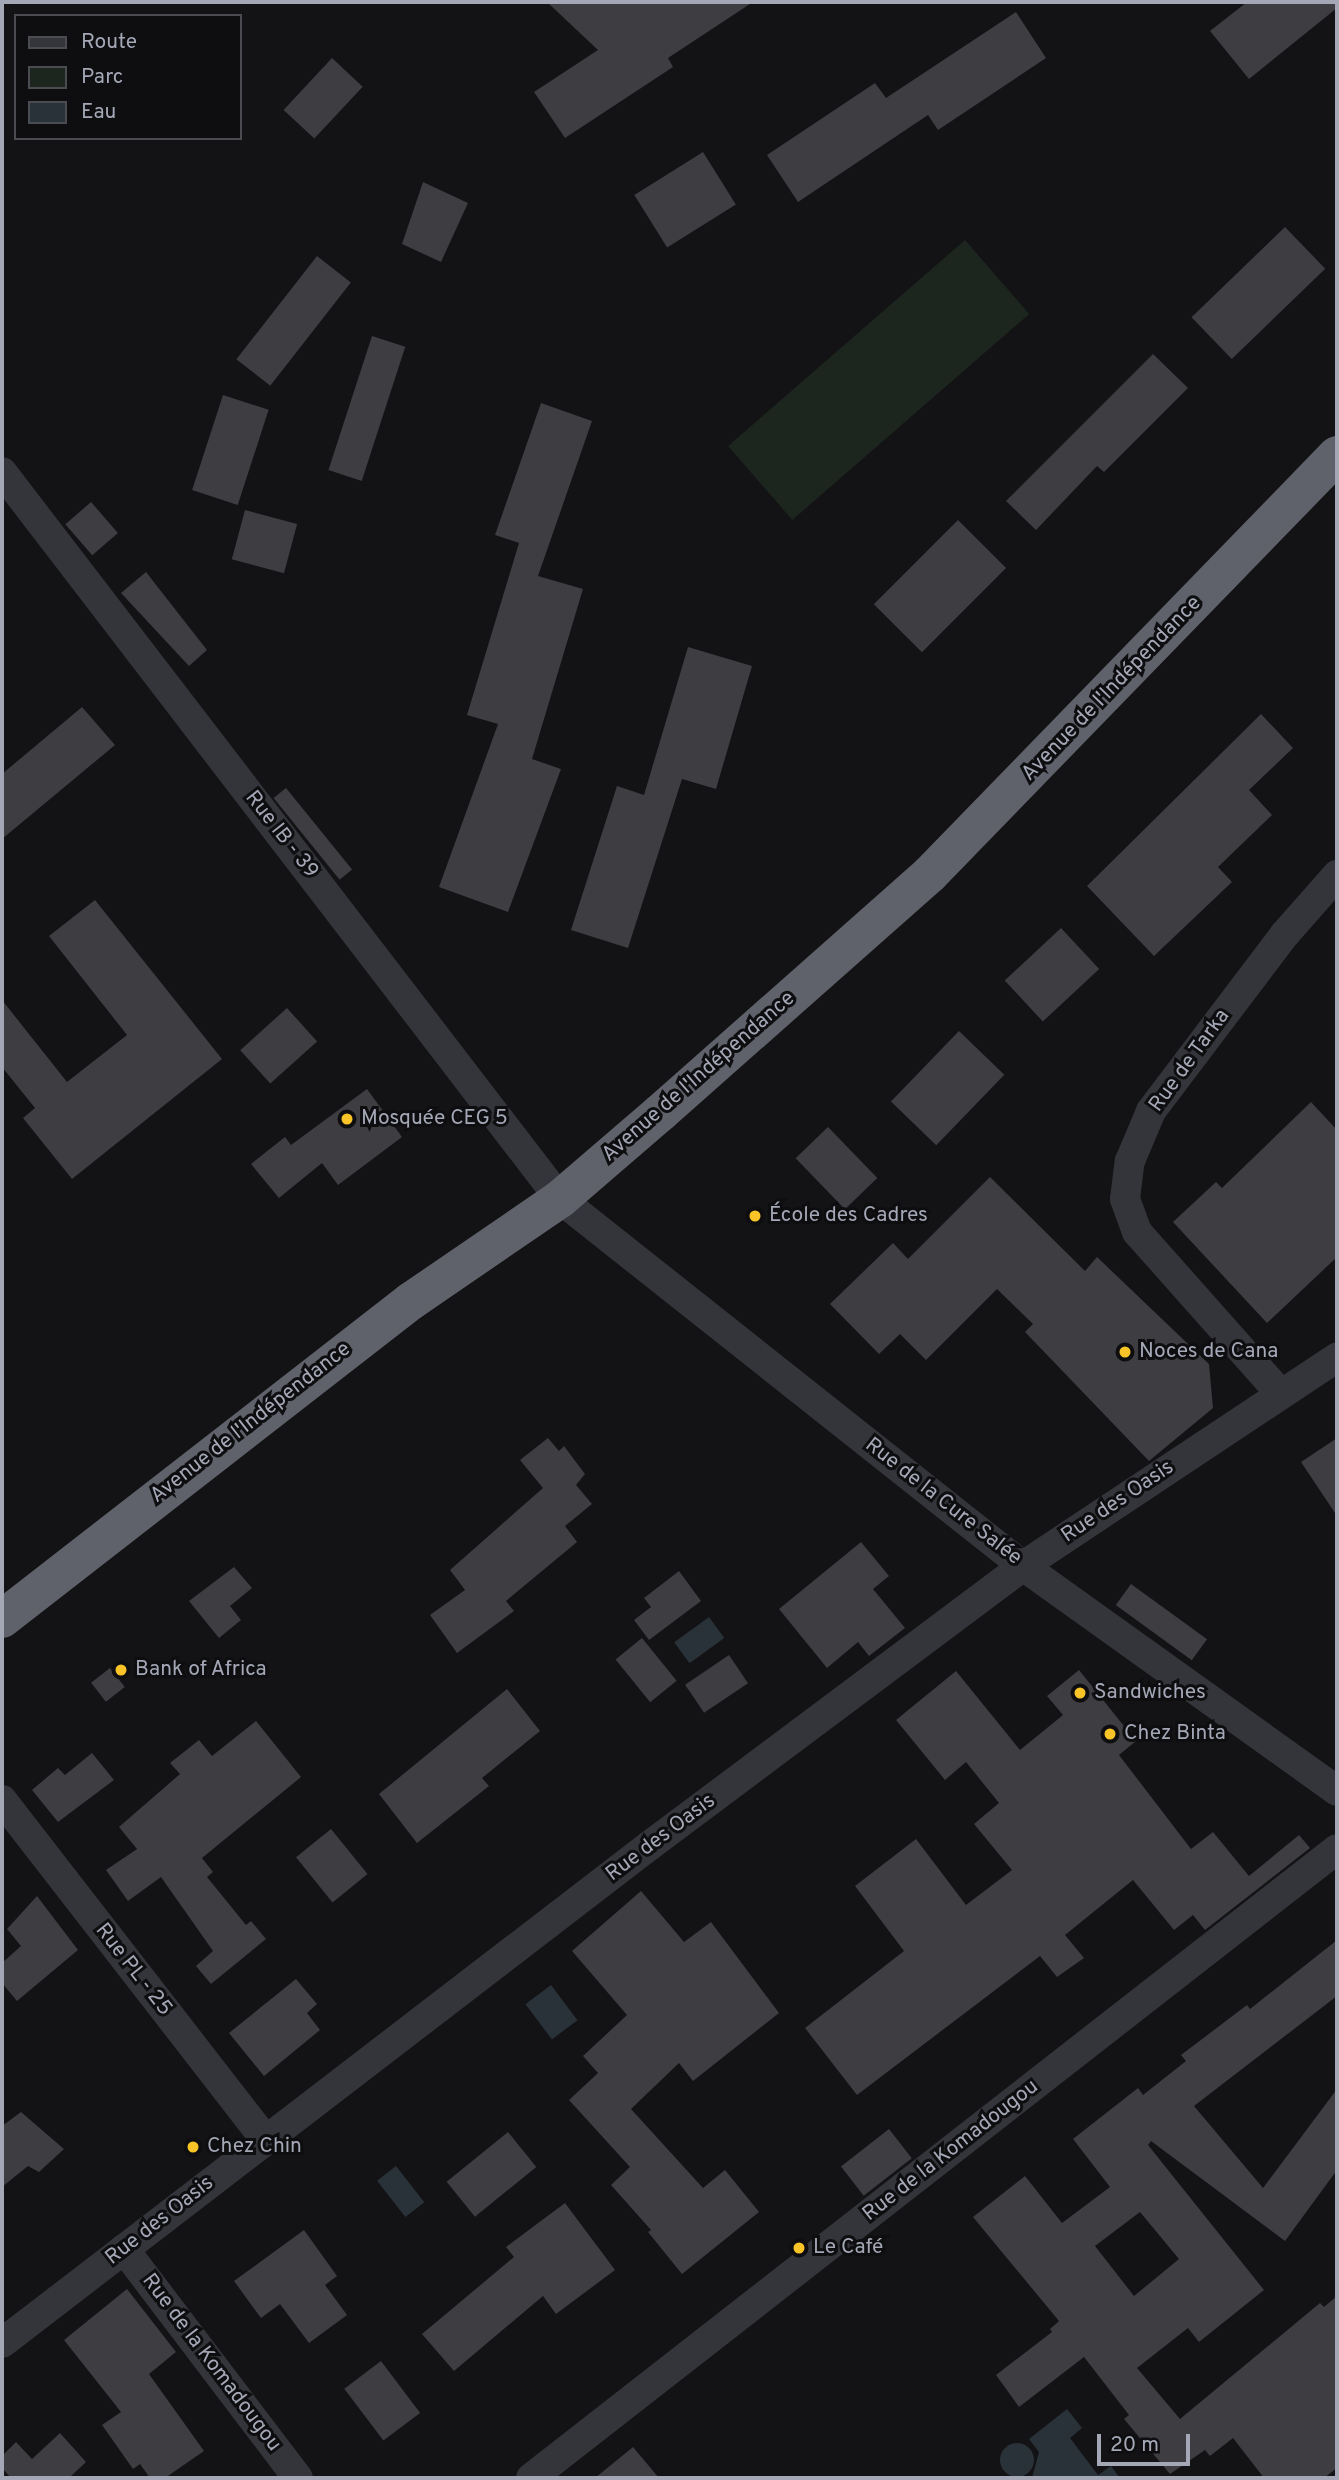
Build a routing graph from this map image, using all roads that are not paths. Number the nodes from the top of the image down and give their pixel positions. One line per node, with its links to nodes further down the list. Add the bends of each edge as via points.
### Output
1 (1335, 456): 4 (highway, Avenue de l'Indépendance, via 930,874)
2 (2, 471): 4 (street, Rue IB - 39)
3 (1337, 875): 6 (street, Rue de Tarka, via 1285,933 1151,1111 1130,1161 1125,1199 1137,1232)
4 (560, 1199): 7 (street, Rue de la Cure Salée); 8 (highway, Avenue de l'Indépendance, via 389,1317)
5 (1337, 1357): 6 (street, Rue des Oasis)
6 (1280, 1393): 7 (street, Rue des Oasis)
7 (1023, 1566): 9 (street, Rue de la Cure Salée); 12 (street, Rue des Oasis)
8 (2, 1619)
9 (1337, 1791)
10 (2, 1800): 12 (street, Rue PL - 25)
11 (1337, 1849): 16 (street, Rue de la Komadougou)
12 (266, 2140): 13 (street, Rue des Oasis)
13 (124, 2249): 14 (street, Rue des Oasis); 15 (street, Rue de la Komadougou)
14 (2, 2343)
15 (298, 2478)
16 (531, 2478)

